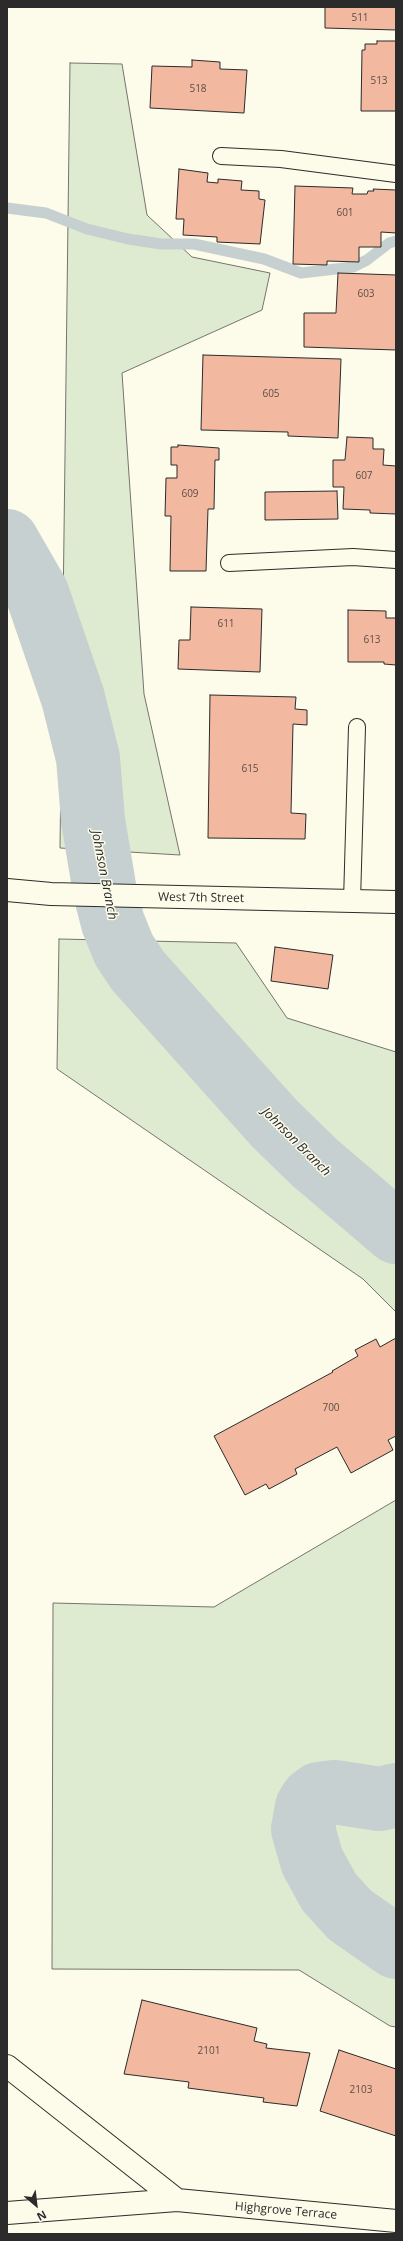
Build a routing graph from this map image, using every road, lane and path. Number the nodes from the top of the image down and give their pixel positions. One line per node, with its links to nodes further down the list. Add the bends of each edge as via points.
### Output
1 (221, 156): 2 (lane, via 281,159)
2 (396, 174)
3 (396, 560): 4 (lane, via 353,557)
4 (229, 563)
5 (357, 727): 7 (lane)
6 (7, 890): 7 (street, West 7th Street, via 51,894)
7 (352, 901): 8 (street, West 7th Street)
8 (396, 902)
9 (7, 2066): 10 (street)
10 (177, 2200): 11 (street, Highgrove Terrace); 12 (street, Highgrove Terrace)
11 (7, 2213)
12 (396, 2222)

